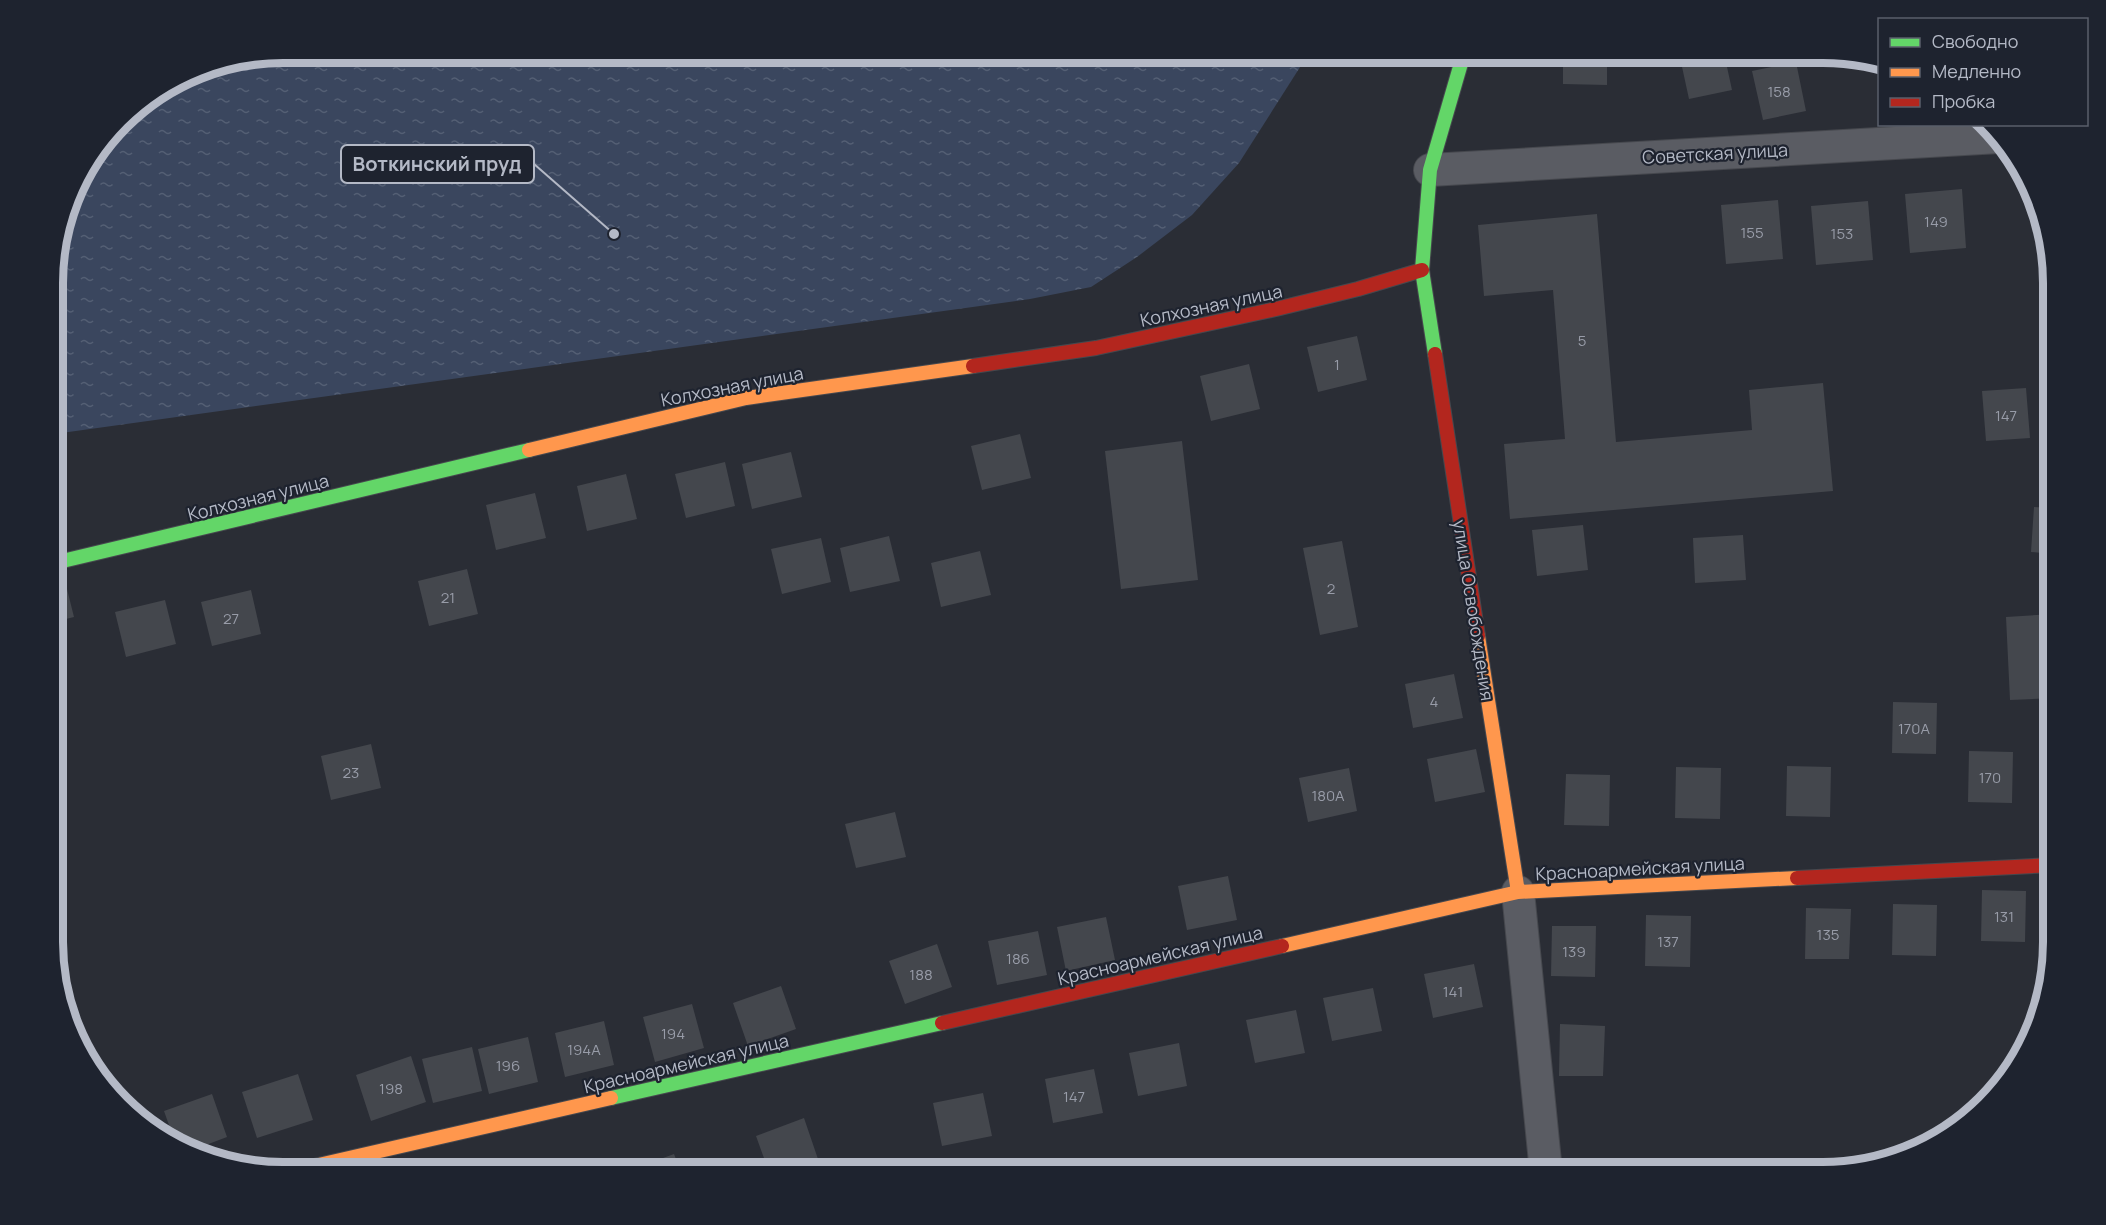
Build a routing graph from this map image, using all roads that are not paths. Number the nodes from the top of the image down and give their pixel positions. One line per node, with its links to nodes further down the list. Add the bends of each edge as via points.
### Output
1 (1461, 63): 3 (street, улица Освобождения)
2 (1988, 138): 3 (street, Советская улица)
3 (1430, 170): 4 (street, улица Освобождения)
4 (1422, 270): 5 (street, Колхозная улица, via 1287,307 1096,348 746,398); 7 (street, улица Освобождения)
5 (63, 562)
6 (2043, 866): 7 (street, Красноармейская улица)
7 (1518, 892): 8 (street, Красноармейская улица); 9 (street, улица Освобождения)
8 (336, 1162)
9 (1545, 1162)

